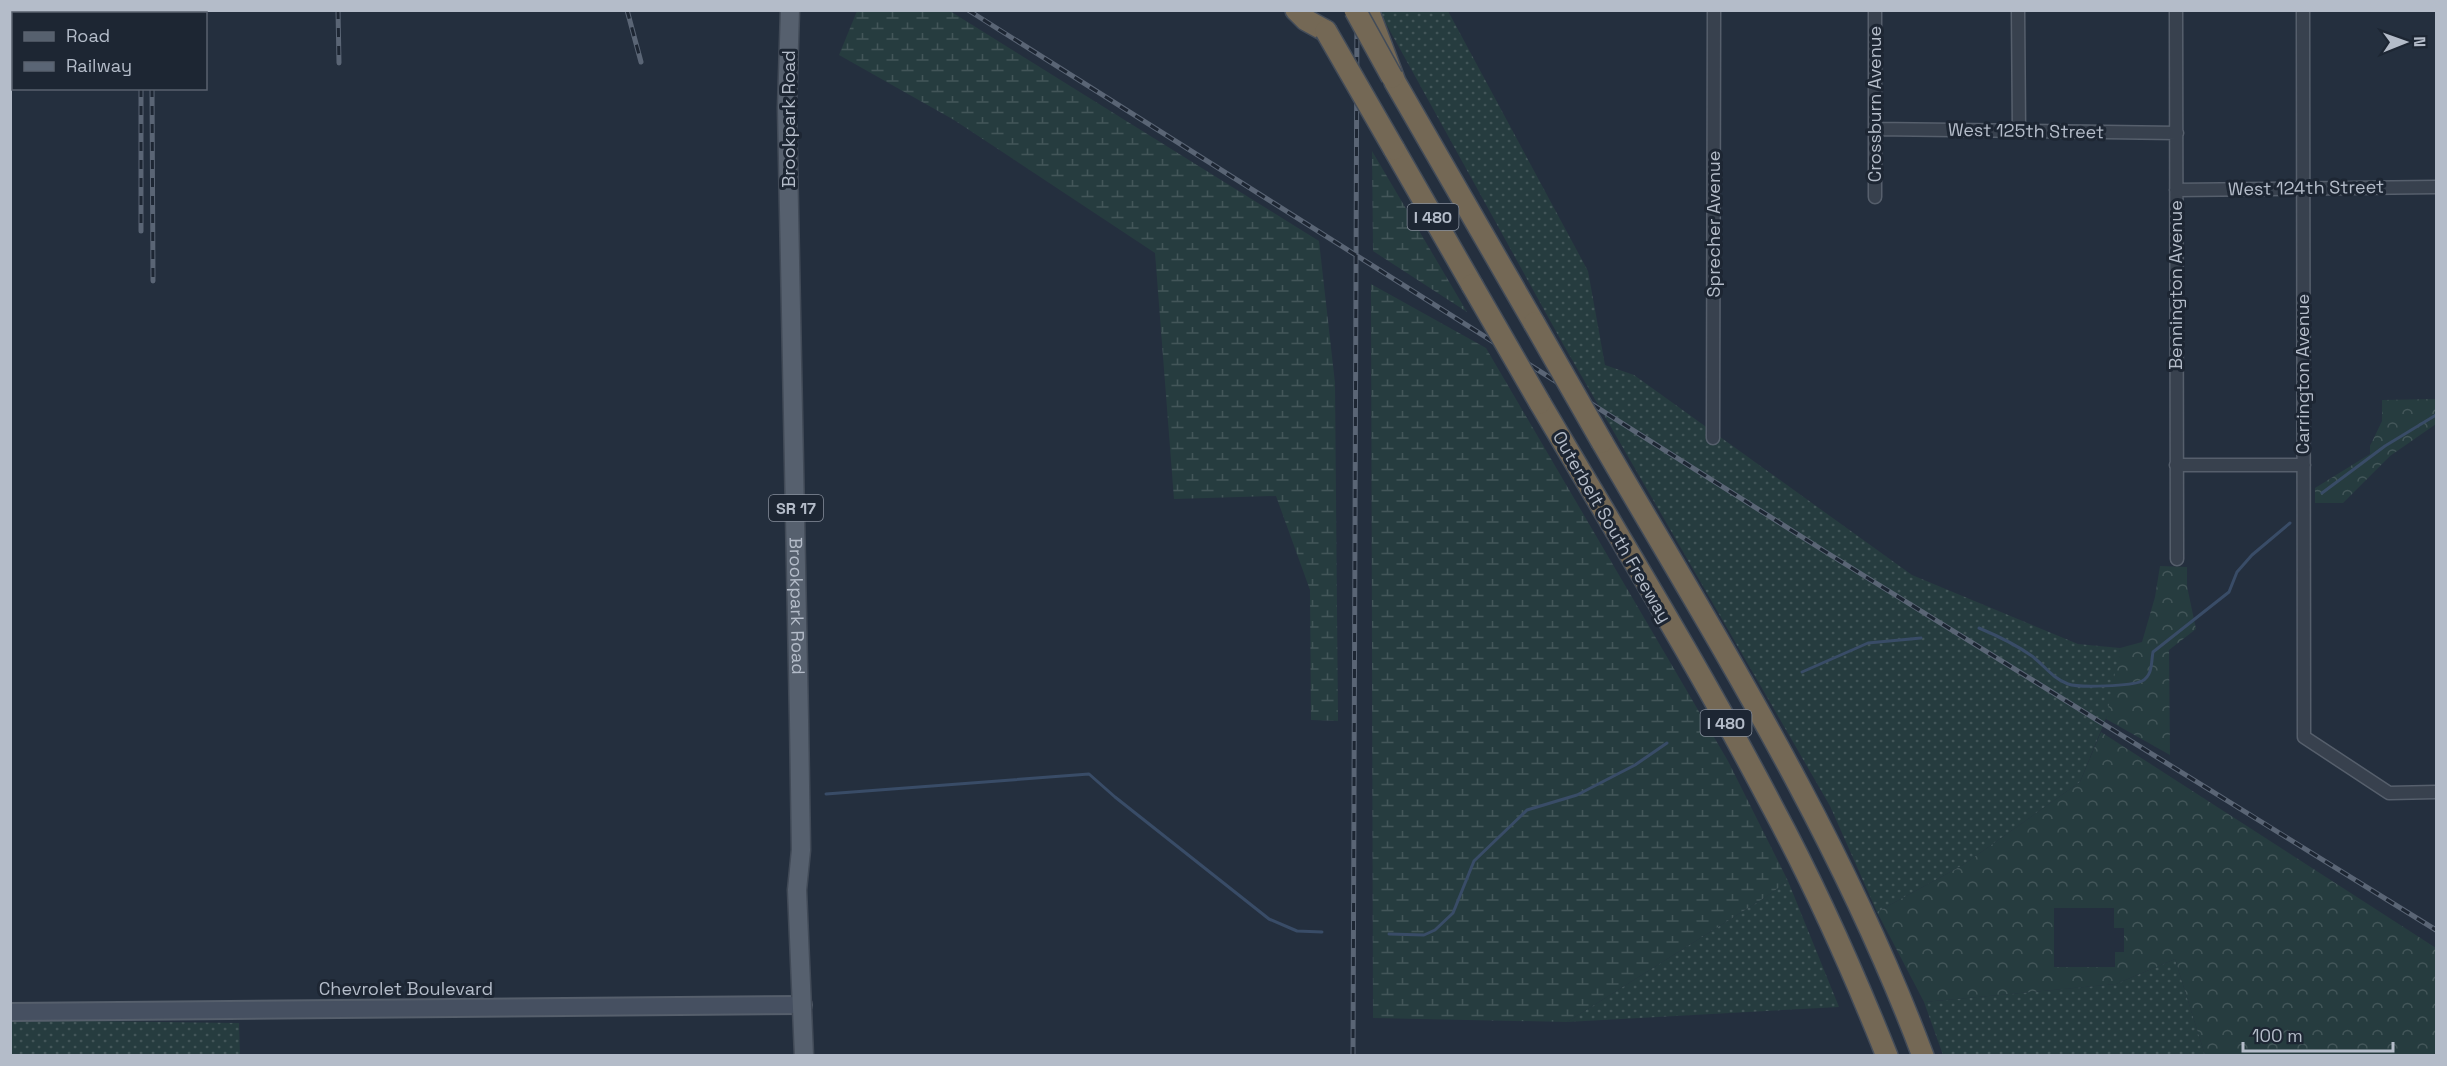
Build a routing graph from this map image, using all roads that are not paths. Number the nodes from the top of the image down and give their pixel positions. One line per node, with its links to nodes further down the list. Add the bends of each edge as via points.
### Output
1 (790, 10): 25 (main road, Brookpark Road / SR 17, via 787,108 801,850 797,890)
2 (1296, 10): 11 (highway)
3 (1315, 10): 11 (highway, Outerbelt South Freeway / I 480)
4 (1355, 10): 12 (highway, Outerbelt South Freeway / I 480, bridge)
5 (1368, 10): 12 (highway, bridge)
6 (1714, 10): 20 (street, Sprecher Avenue)
7 (1875, 10): 13 (street, Crossburn Avenue)
8 (2018, 10): 14 (street)
9 (2176, 10): 15 (street, Bennington Avenue)
10 (2303, 10): 17 (street, Carrington Avenue)
11 (1326, 31): 28 (highway, Outerbelt South Freeway / I 480, bridge, via 1773,808 1814,890)
12 (1393, 79): 29 (highway, Outerbelt South Freeway / I 480, bridge, via 1806,799 1870,931)
13 (1875, 129): 14 (street, West 125th Street); 19 (street, Crossburn Avenue)
14 (2019, 132): 15 (street, West 125th Street)
15 (2177, 133): 18 (street, Bennington Avenue)
16 (2436, 187): 17 (street, West 124th Street)
17 (2303, 188): 18 (street, West 124th Street); 22 (street, Carrington Avenue)
18 (2176, 190): 21 (street, Bennington Avenue)
19 (1875, 197)
20 (1713, 438)
21 (2176, 465): 22 (street); 23 (street, Bennington Avenue)
22 (2304, 465): 24 (street, Carrington Avenue, via 2304,737 2389,793)
23 (2177, 559)
24 (2436, 792)
25 (802, 1005): 26 (main road, Chevrolet Boulevard); 27 (main road, Brookpark Road / SR 17)
26 (10, 1012)
27 (804, 1056)
28 (1887, 1056)
29 (1923, 1056)

